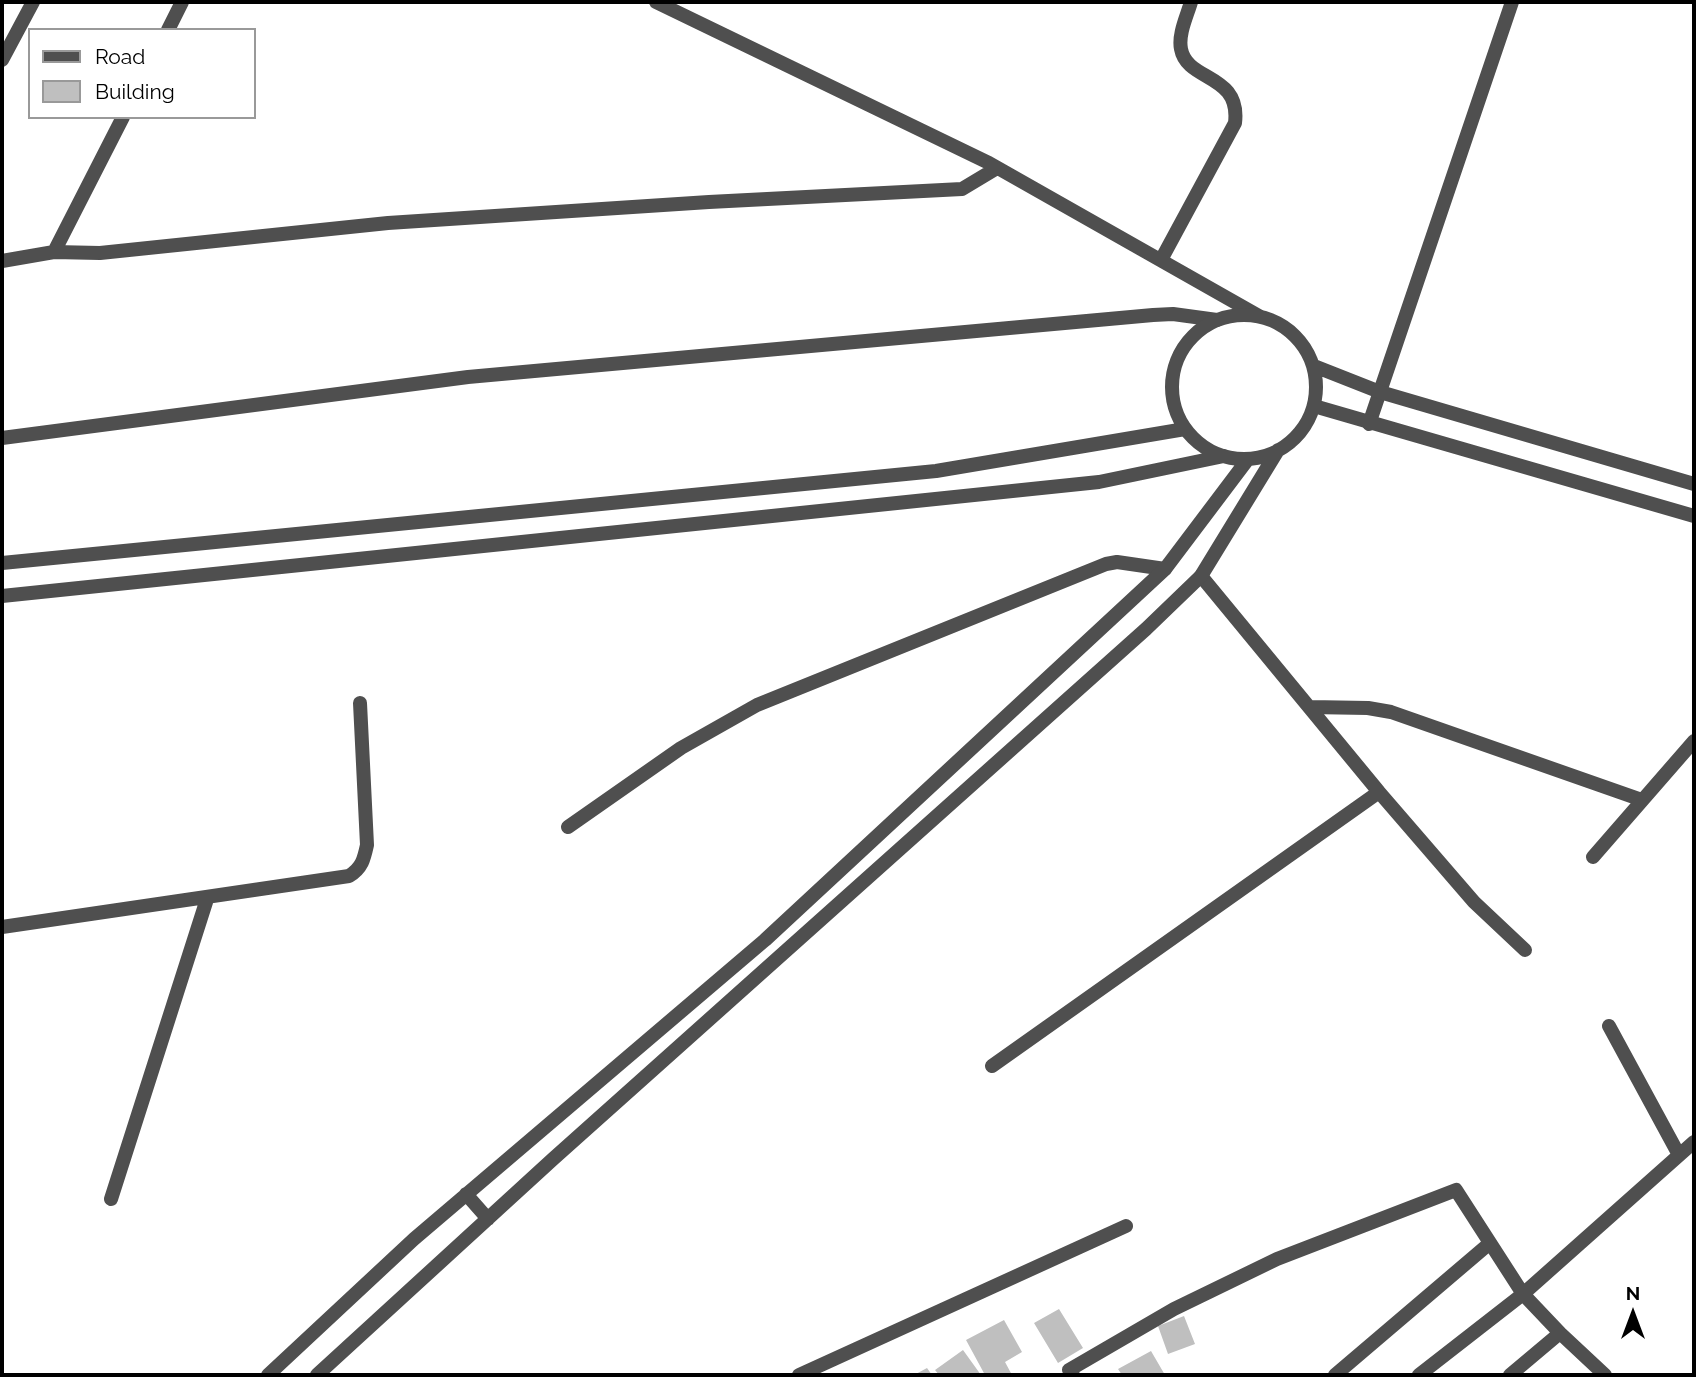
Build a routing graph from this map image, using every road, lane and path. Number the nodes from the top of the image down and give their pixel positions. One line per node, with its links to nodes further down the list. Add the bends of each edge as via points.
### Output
1 (33, 2): 7 (street)
2 (182, 2): 6 (street)
3 (656, 2): 9 (street)
4 (1191, 2): 11 (street, via 1181,50 1186,61 1234,100 1235,123)
5 (1512, 2): 16 (street)
6 (169, 28)
7 (2, 60)
8 (122, 119): 10 (street)
9 (997, 168): 10 (street, via 962,189 388,223 100,253); 11 (street)
10 (54, 252): 12 (street)
11 (1161, 260): 13 (street)
12 (2, 261)
13 (1259, 316): 14 (street); 15 (street, via 1295,334)
14 (1217, 320): 19 (street, via 1188,340 1176,361 1171,384 1174,408); 20 (street, via 1153,315 468,377)
15 (1314, 366): 16 (street); 17 (street)
16 (1380, 392): 18 (street); 24 (street)
17 (1314, 407): 18 (street); 21 (street, via 1308,423)
18 (1369, 424): 25 (street)
19 (1185, 429): 22 (street, via 1202,446); 26 (street, via 936,471)
20 (2, 438)
21 (1278, 450): 23 (street); 28 (street)
22 (1224, 456): 23 (street); 29 (street, via 1099,482)
23 (1248, 459): 27 (street)
24 (1694, 484)
25 (1694, 516)
26 (2, 563)
27 (1165, 569): 35 (street, via 1106,564 757,705 681,748); 44 (street, via 765,940)
28 (1202, 576): 31 (street); 46 (street)
29 (2, 596)
30 (360, 703): 37 (street, via 367,845 359,870 349,876)
31 (1310, 707): 33 (street); 34 (street, via 1391,712)
32 (1694, 741): 34 (street)
33 (1378, 792): 39 (street, via 1474,902); 41 (street)
34 (1642, 800): 36 (street)
35 (568, 827)
36 (1592, 857)
37 (207, 899): 38 (street); 45 (street)
38 (2, 927)
39 (1525, 950)
40 (1609, 1027): 43 (street)
41 (992, 1066)
42 (1694, 1142): 43 (street)
43 (1679, 1155): 49 (street)
44 (467, 1194): 46 (street); 52 (street)
45 (111, 1199)
46 (488, 1219): 53 (street)
47 (1126, 1226): 54 (street)
48 (1490, 1243): 49 (street); 51 (street, via 1456,1190 1277,1259 1174,1309); 55 (street)
49 (1523, 1294): 50 (street); 56 (street)
50 (1560, 1333): 57 (street); 58 (street)
51 (1067, 1374)
52 (268, 1375)
53 (317, 1375)
54 (799, 1375)
55 (1335, 1375)
56 (1419, 1375)
57 (1510, 1375)
58 (1605, 1375)

